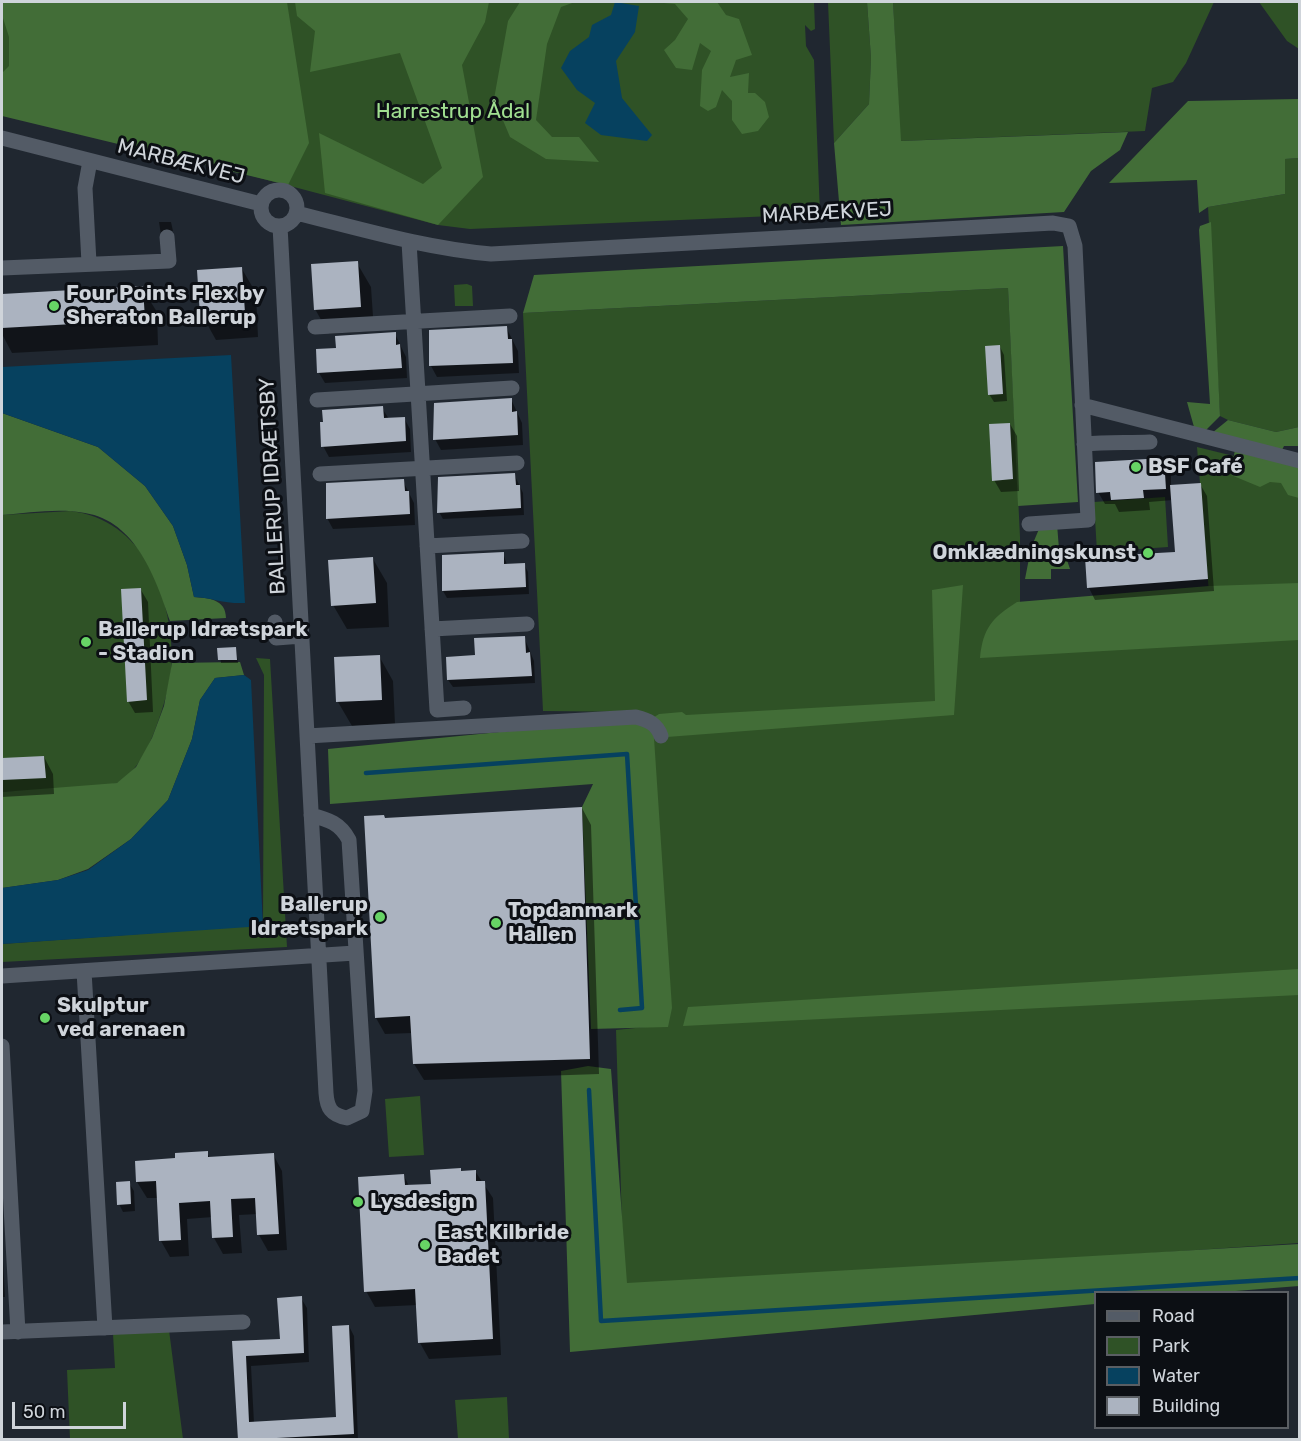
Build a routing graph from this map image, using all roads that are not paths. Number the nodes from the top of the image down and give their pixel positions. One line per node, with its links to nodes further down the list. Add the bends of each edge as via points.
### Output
1 (2, 138): 2 (street, MARBÆKVEJ)
2 (90, 161): 3 (street, MARBÆKVEJ); 8 (street, MARBÆKVEJ, via 85,188)
3 (261, 204): 4 (street, via 268,194 282,190 294,198); 5 (street, via 264,218)
4 (296, 213): 5 (street, via 289,223); 7 (street, MARBÆKVEJ)
5 (280, 226): 29 (street, BALLERUP IDRÆTSBY)
6 (167, 237): 8 (street, via 169,261)
7 (409, 242): 11 (street); 16 (street, MARBÆKVEJ, via 491,254 834,233 1053,223 1069,226 1075,246)
8 (89, 264): 9 (street)
9 (2, 268)
10 (510, 316): 11 (street)
11 (414, 321): 12 (street); 14 (street)
12 (315, 327)
13 (512, 388): 14 (street)
14 (418, 394): 15 (street); 21 (street)
15 (317, 400)
16 (1082, 405): 18 (street, MARBÆKVEJ); 19 (street)
17 (1150, 442): 18 (street)
18 (1084, 444): 23 (street, MARBÆKVEJ, via 1088,520)
19 (1299, 461)
20 (517, 463): 21 (street)
21 (422, 468): 22 (street); 25 (street)
22 (320, 474)
23 (1029, 524)
24 (522, 541): 25 (street)
25 (427, 546): 28 (street)
26 (275, 622): 29 (street, via 276,638)
27 (527, 624): 28 (street)
28 (432, 629): 30 (street, via 437,710)
29 (302, 636): 31 (street, BALLERUP IDRÆTSBY)
30 (464, 708)
31 (307, 736): 32 (street, via 636,717 658,728); 33 (street, BALLERUP IDRÆTSBY)
32 (661, 736)
33 (311, 815): 34 (street, BALLERUP IDRÆTSBY, via 342,827 349,840); 35 (street, BALLERUP IDRÆTSBY)
34 (355, 953): 35 (street); 35 (street, BALLERUP IDRÆTSBY, via 365,1091 362,1111 346,1118 337,1117 327,1104)
35 (318, 956): 36 (street)
36 (84, 971): 37 (street); 40 (street)
37 (2, 976)
38 (2, 1046): 42 (street)
39 (243, 1322): 40 (street)
40 (105, 1328): 42 (street)
41 (2, 1332): 42 (street)
42 (18, 1332)

